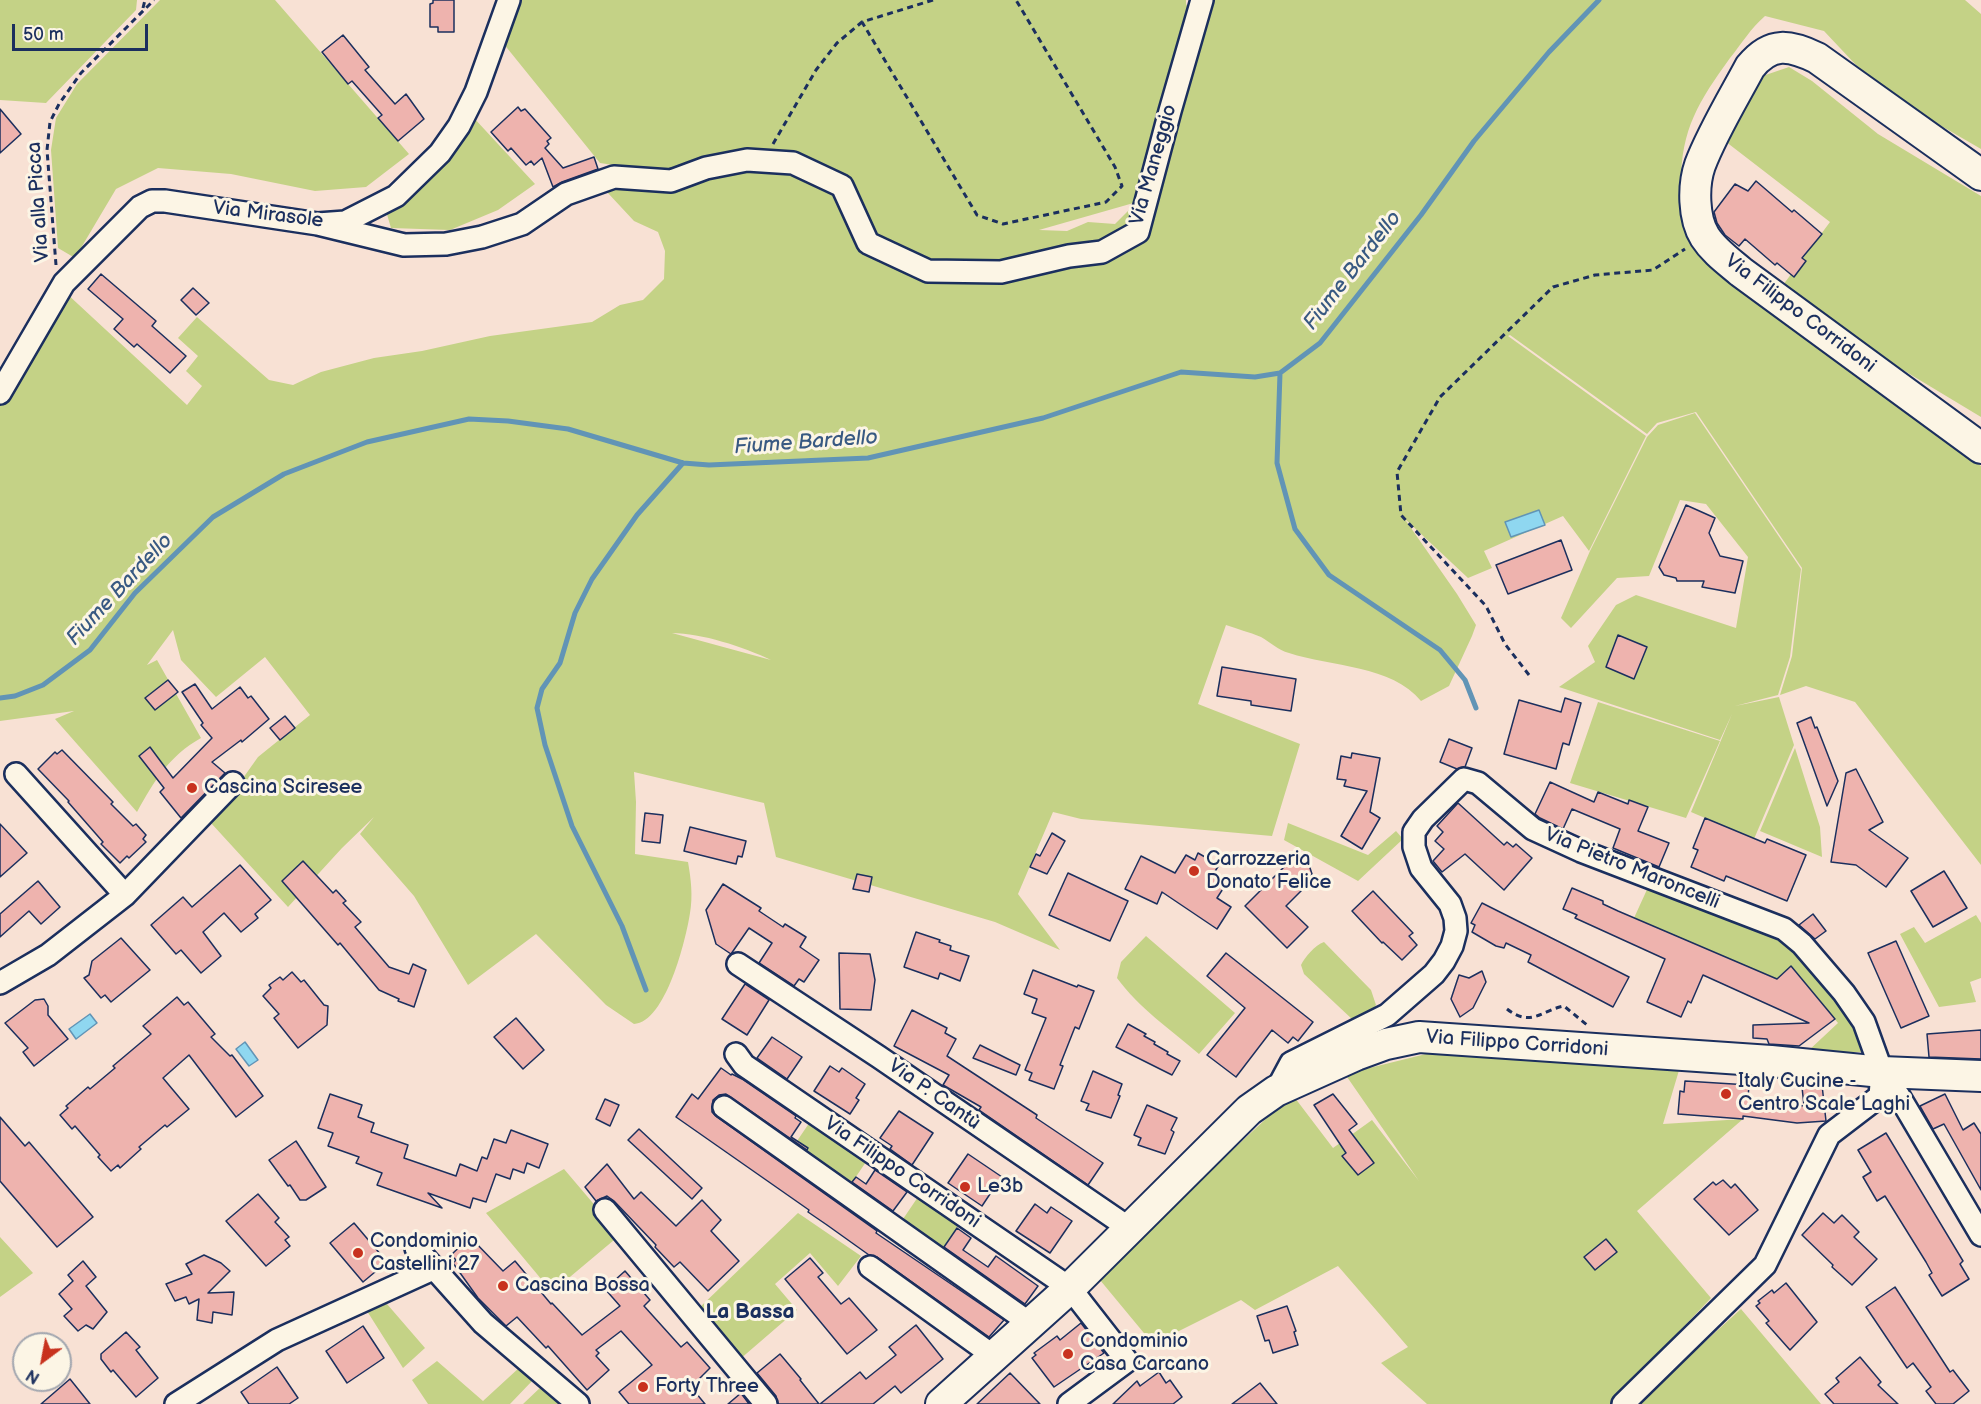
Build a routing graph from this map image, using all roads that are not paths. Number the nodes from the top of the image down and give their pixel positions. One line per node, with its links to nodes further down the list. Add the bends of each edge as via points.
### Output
1 (509, 0): 4 (street, Via Mirasole, via 476,93 440,153 396,196 345,222)
2 (1202, 0): 4 (street, Via Maneggio, via 1138,232 1102,252 1001,272 928,271 868,243 842,186 793,163 747,160 706,168 671,181 614,177 566,194 522,224 446,244 405,245)
3 (1981, 175): 6 (street, Via Filippo Corridoni, via 1817,58 1802,50 1775,47 1750,67 1701,165 1696,192 1698,220 1705,237 1722,256)
4 (318, 224): 5 (street, Via Mirasole, via 165,201 152,201 140,207 64,283)
5 (0, 393)
6 (1981, 448)
7 (16, 774): 9 (street)
8 (233, 783): 9 (street)
9 (125, 895): 11 (street, via 48,955)
10 (738, 964): 18 (street, Via P. Cantù)
11 (0, 983)
12 (736, 1054): 23 (street, Via Filippo Corridoni, via 744,1065)
13 (1882, 1072): 14 (street, Via Filippo Corridoni); 15 (street, Via Filippo Corridoni, via 1419,1037 1386,1044); 15 (street, Via Pietro Maroncelli, via 1864,1022 1802,944 1784,929 1542,834 1478,783 1464,779 1414,832 1421,868 1450,904 1455,918 1456,931 1444,961 1387,1015 1291,1063); 19 (street); 31 (street, via 1881,1096 1829,1135 1765,1265)
14 (1981, 1076)
15 (1276, 1091): 18 (street, Via Filippo Corridoni, via 1249,1110)
16 (724, 1107): 24 (street)
17 (605, 1210): 28 (street)
18 (1129, 1228): 23 (street, Via Filippo Corridoni)
19 (1981, 1235)
20 (416, 1248): 22 (street)
21 (870, 1268): 25 (street)
22 (433, 1269): 26 (street, via 277,1340); 27 (street, via 483,1323)
23 (1070, 1288): 24 (street, Via Filippo Corridoni); 30 (street, via 1127,1361)
24 (1031, 1324): 25 (street, Via Filippo Corridoni)
25 (995, 1357): 29 (street, Via Filippo Corridoni)
26 (176, 1404)
27 (578, 1404)
28 (766, 1404)
29 (942, 1404)
30 (1069, 1404)
31 (1623, 1404)

